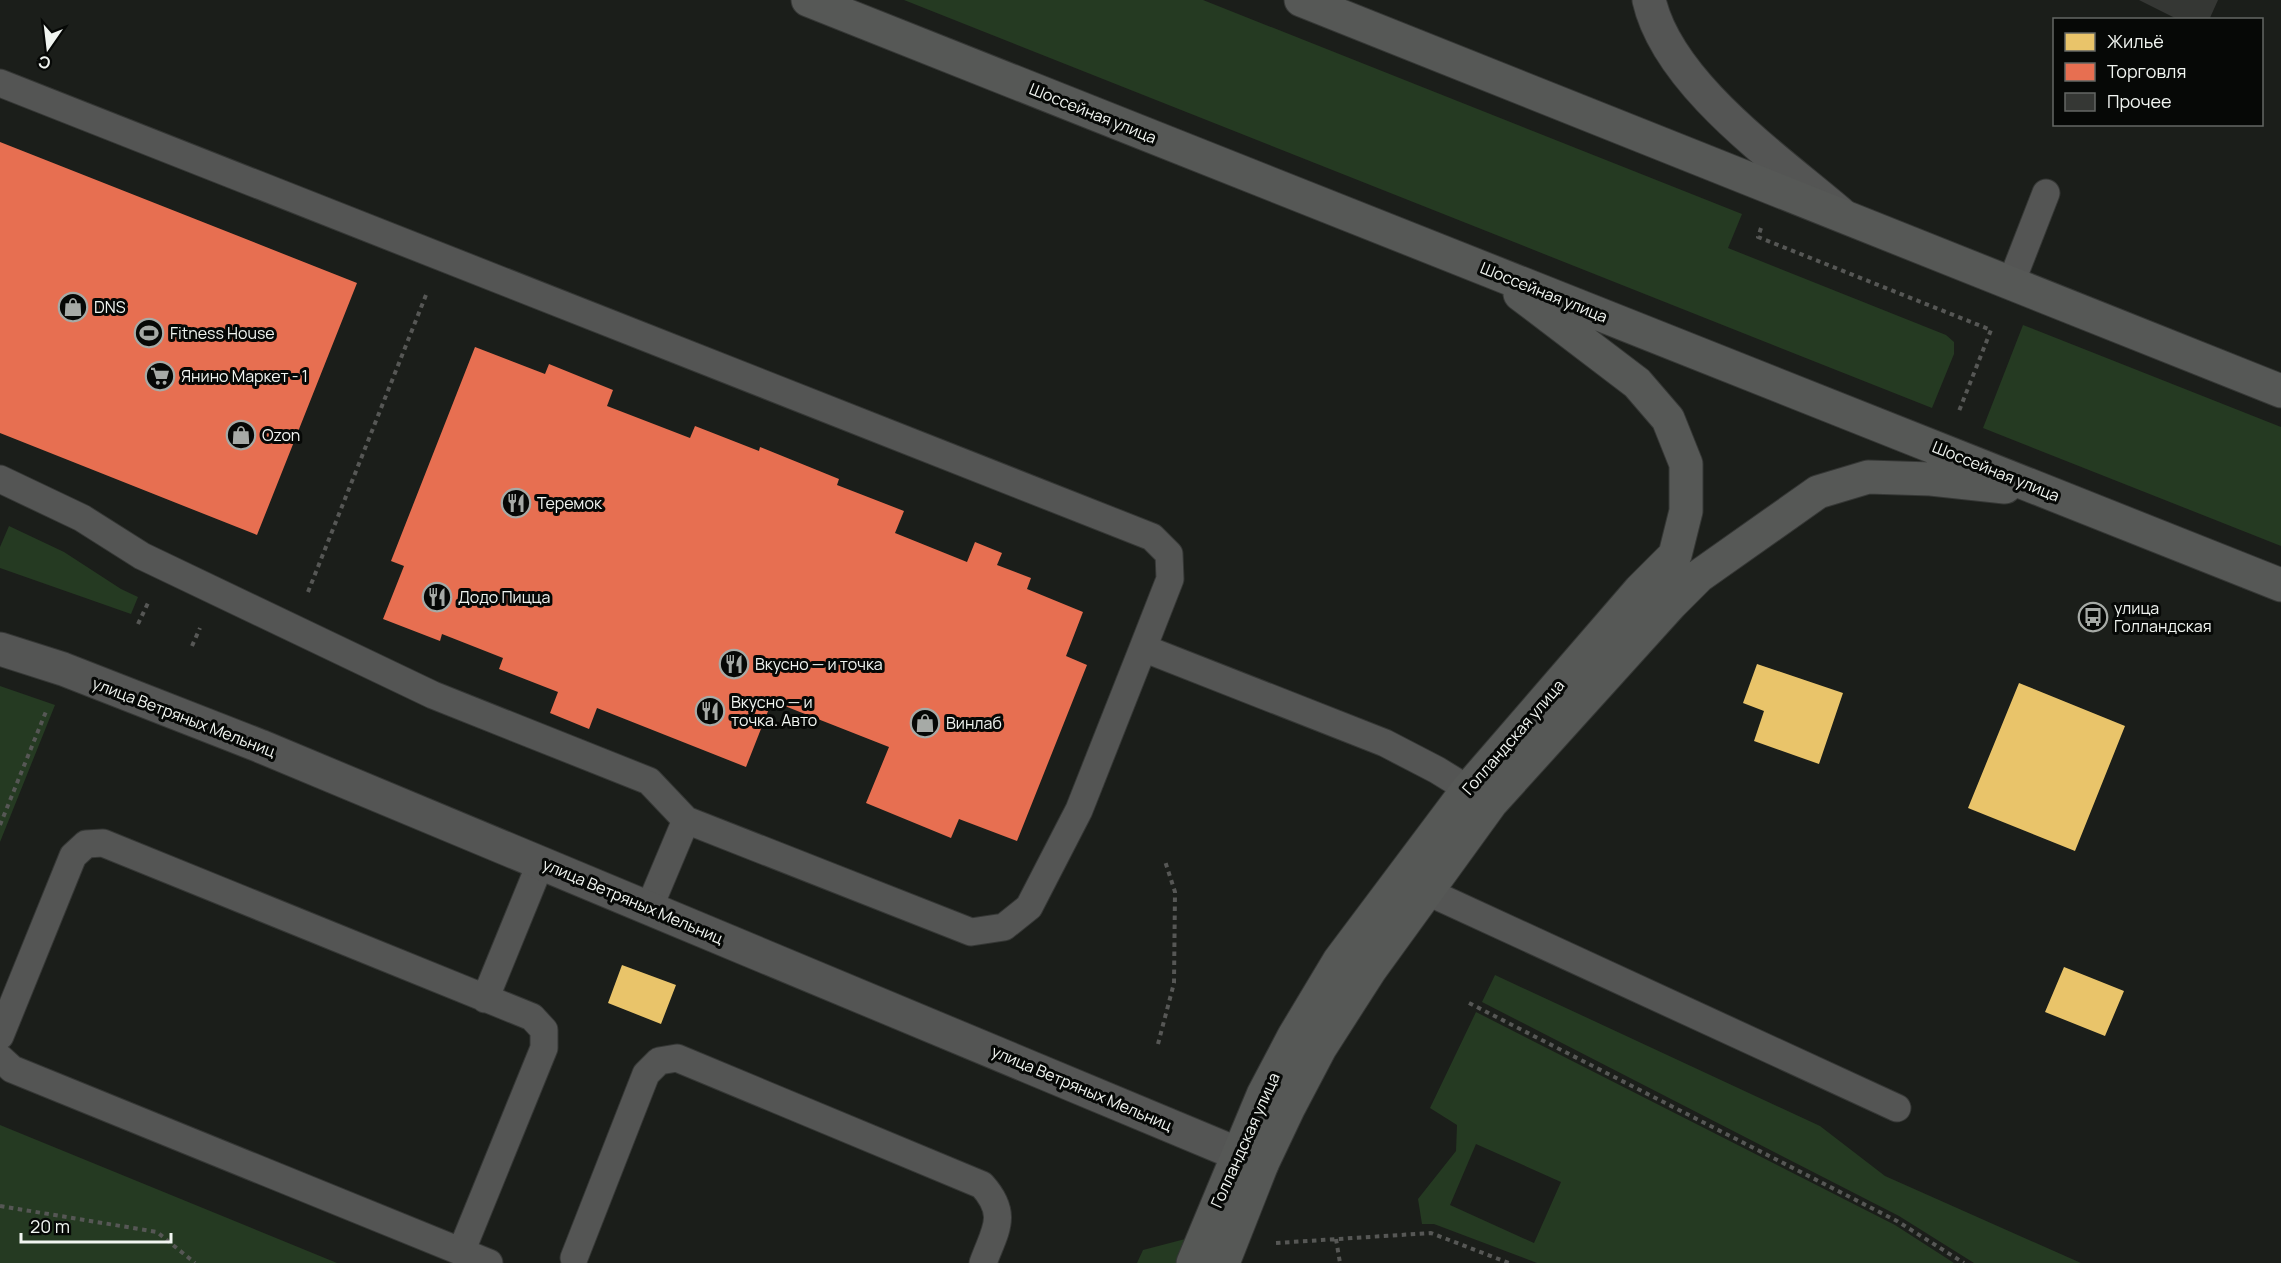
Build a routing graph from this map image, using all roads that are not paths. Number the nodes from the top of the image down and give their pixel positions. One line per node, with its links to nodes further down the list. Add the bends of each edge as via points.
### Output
1 (807, 0): 7 (main road, Шоссейная улица)
2 (1301, 0): 6 (main road)
3 (1649, 0): 6 (street, via 1675,59 1708,99)
4 (0, 83): 13 (lane, via 1152,537 1169,554 1170,579)
5 (2046, 193): 8 (lane)
6 (1842, 215): 8 (main road)
7 (1487, 269): 11 (main road, Шоссейная улица); 15 (main road, Голландская улица, via 1637,383 1668,419 1686,464 1686,511 1675,555 1640,590)
8 (2011, 283): 9 (main road)
9 (2281, 391)
10 (0, 479): 16 (lane, via 82,518 142,556 433,695 649,781)
11 (2046, 491): 12 (main road, Шоссейная улица); 15 (main road, Голландская улица, via 1868,477 1818,492 1699,576)
12 (2281, 585)
13 (1143, 648): 15 (lane, via 1385,743); 16 (lane, via 1079,810 1029,907 1004,927 971,932)
14 (0, 649): 17 (street, улица Ветряных Мельниц, via 63,669 261,746)
15 (1480, 796): 18 (main road, Голландская улица)
16 (686, 820): 19 (lane)
17 (541, 862): 19 (street, улица Ветряных Мельниц); 20 (lane)
18 (1415, 884): 23 (lane); 24 (main road, Голландская улица, via 1370,970 1320,1048 1289,1107)
19 (649, 908): 24 (street, улица Ветряных Мельниц)
20 (485, 999): 21 (lane, via 103,843 86,844 73,856); 25 (lane, via 532,1017 544,1030 544,1048)
21 (0, 1036)
22 (0, 1058): 25 (lane, via 12,1069)
23 (1897, 1108)
24 (1250, 1159): 29 (main road, Голландская улица); 30 (main road, Голландская улица)
25 (461, 1252): 27 (lane)
26 (576, 1261): 28 (lane, via 646,1074 659,1061 677,1058 982,1185 996,1201 998,1224)
27 (489, 1263)
28 (983, 1263)
29 (1193, 1263)
30 (1223, 1263)

